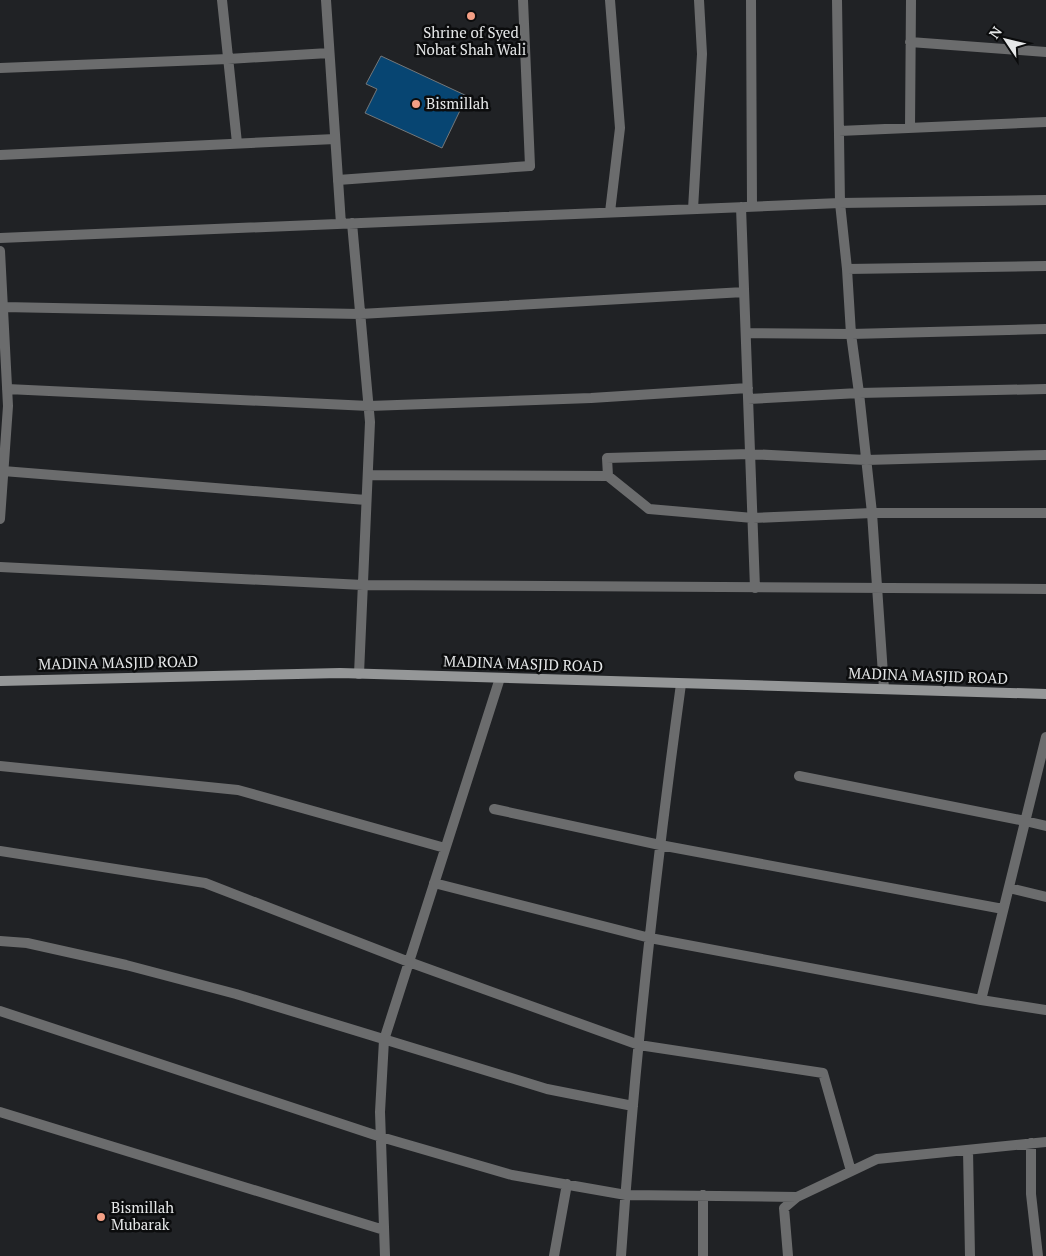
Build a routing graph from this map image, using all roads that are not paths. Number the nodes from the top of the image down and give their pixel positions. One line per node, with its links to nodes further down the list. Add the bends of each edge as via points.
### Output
1 (222, 0): 12 (street)
2 (326, 0): 11 (street)
3 (523, 0): 20 (street, via 530,166)
4 (610, 0): 26 (street, via 620,128)
5 (699, 0): 25 (street, via 702,54)
6 (752, 0): 23 (street)
7 (837, 0): 16 (street)
8 (911, 0): 9 (street)
9 (910, 42): 10 (street); 15 (street)
10 (1046, 52)
11 (329, 53): 12 (street); 17 (street)
12 (228, 59): 13 (street); 18 (street)
13 (0, 68)
14 (1046, 122): 15 (street)
15 (910, 128): 16 (street)
16 (839, 131): 22 (street)
17 (335, 138): 18 (street); 20 (street)
18 (237, 143): 19 (street)
19 (0, 156)
20 (338, 180): 28 (street)
21 (1046, 200): 22 (street)
22 (840, 202): 23 (street); 32 (street)
23 (752, 206): 24 (street)
24 (741, 207): 25 (street); 33 (street)
25 (693, 209): 26 (street)
26 (610, 212): 27 (street)
27 (352, 223): 28 (street); 35 (street)
28 (341, 224): 29 (street)
29 (0, 238)
30 (0, 251): 34 (street)
31 (1046, 266): 32 (street)
32 (847, 269): 38 (street)
33 (744, 292): 35 (street); 37 (street)
34 (3, 307): 35 (street); 39 (street)
35 (360, 314): 43 (street)
36 (1046, 329): 38 (street)
37 (746, 333): 38 (street); 42 (street)
38 (850, 334): 41 (street)
39 (7, 388): 43 (street); 47 (street)
40 (1046, 388): 41 (street)
41 (859, 393): 42 (street); 46 (street)
42 (748, 394): 43 (street); 44 (street)
43 (368, 406): 48 (street)
44 (750, 454): 46 (street); 49 (street, via 607,458); 53 (street)
45 (1046, 455): 46 (street)
46 (866, 460): 51 (street)
47 (3, 471): 50 (street); 54 (street)
48 (368, 475): 49 (street); 50 (street)
49 (608, 476): 53 (street, via 649,509)
50 (366, 500): 56 (street)
51 (872, 513): 52 (street); 53 (street); 57 (street)
52 (1046, 513)
53 (753, 518): 58 (street)
54 (0, 519)
55 (0, 567): 56 (street)
56 (363, 585): 58 (street); 60 (street)
57 (877, 587): 58 (street); 59 (street); 64 (street)
58 (755, 588)
59 (1046, 589)
60 (359, 674): 61 (street, MADINA MASJID ROAD); 62 (street, MADINA MASJID ROAD)
61 (500, 678): 63 (street, MADINA MASJID ROAD); 73 (street)
62 (0, 681)
63 (681, 684): 64 (street, MADINA MASJID ROAD); 72 (street)
64 (884, 689): 65 (street, MADINA MASJID ROAD)
65 (1046, 694)
66 (1046, 736): 70 (street)
67 (0, 766): 73 (street, via 238,790)
68 (799, 776): 70 (street)
69 (494, 809): 72 (street)
70 (1025, 821): 71 (street); 76 (street)
71 (1046, 826)
72 (660, 845): 78 (street); 79 (street)
73 (445, 848): 75 (street)
74 (0, 851): 81 (street, via 205,883)
75 (434, 883): 79 (street); 81 (street)
76 (1009, 888): 77 (street); 78 (street)
77 (1046, 897)
78 (1003, 909): 82 (street)
79 (650, 938): 82 (street); 86 (street)
80 (0, 941): 85 (street, via 27,943 153,972)
81 (409, 962): 85 (street); 86 (street)
82 (981, 1000): 83 (street)
83 (1046, 1010)
84 (0, 1011): 89 (street)
85 (384, 1040): 87 (street, via 547,1089); 89 (street)
86 (639, 1045): 87 (street); 93 (street, via 822,1074)
87 (633, 1106): 95 (street)
88 (0, 1112): 98 (street)
89 (381, 1137): 94 (street, via 512,1176); 98 (street)
90 (1046, 1142): 91 (street)
91 (1031, 1143): 92 (street); 105 (street, via 1031,1194)
92 (968, 1150): 93 (street, via 877,1159); 104 (street)
93 (851, 1171): 97 (street)
94 (567, 1184): 95 (street); 100 (street)
95 (626, 1195): 96 (street); 101 (street)
96 (703, 1195): 97 (street); 102 (street)
97 (797, 1196): 103 (street, via 784,1208)
98 (384, 1230): 99 (street)
99 (385, 1256)
100 (554, 1256)
101 (621, 1256)
102 (703, 1256)
103 (788, 1256)
104 (970, 1256)
105 (1038, 1256)

